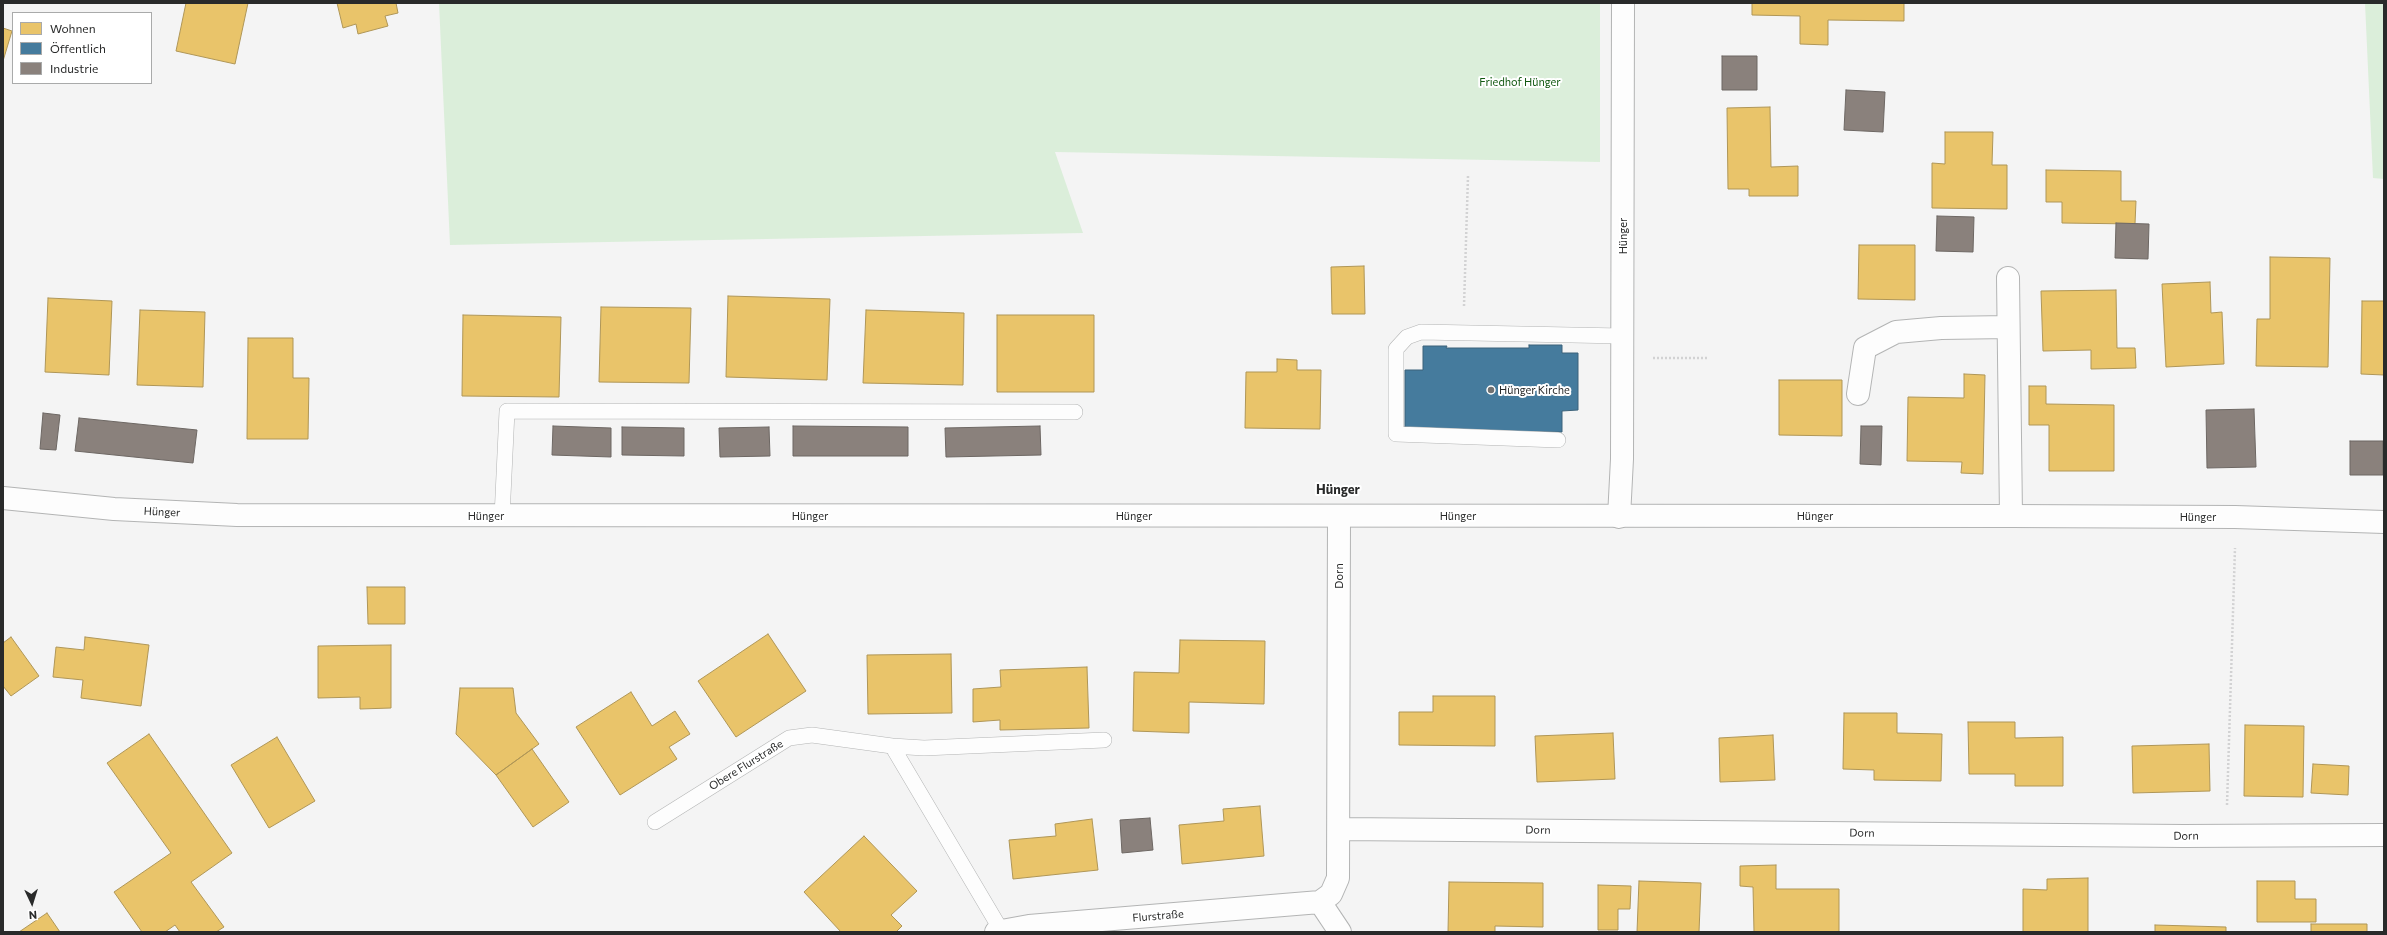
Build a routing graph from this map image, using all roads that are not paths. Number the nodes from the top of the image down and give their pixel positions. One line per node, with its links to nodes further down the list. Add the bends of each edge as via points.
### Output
1 (1624, 3): 4 (street, Hünger)
2 (2008, 278): 3 (street)
3 (2008, 328): 5 (street, via 1941,328 1896,332 1865,348); 12 (street)
4 (1622, 336): 7 (lane, via 1421,332 1407,337 1396,349 1396,434); 11 (street, Hünger)
5 (1858, 394)
6 (1075, 412): 9 (lane, via 507,412)
7 (1558, 440)
8 (3, 498): 9 (street, Hünger, via 122,509 237,515)
9 (502, 516): 10 (street, Hünger)
10 (1339, 516): 11 (street, Hünger); 17 (street, Dorn)
11 (1619, 516): 12 (street, Hünger)
12 (2011, 516): 13 (street, Hünger, via 2236,517)
13 (2384, 522)
14 (1104, 740): 15 (lane, Obere Flurstraße, via 924,748)
15 (892, 746): 16 (lane, Obere Flurstraße, via 812,735 789,738); 20 (lane)
16 (655, 822)
17 (1340, 829): 18 (street, Dorn, via 2184,836); 19 (street, Dorn, via 1338,878 1331,894)
18 (2384, 835)
19 (1320, 902): 20 (street, Flurstraße); 21 (street)
20 (999, 931)
21 (1340, 932)

